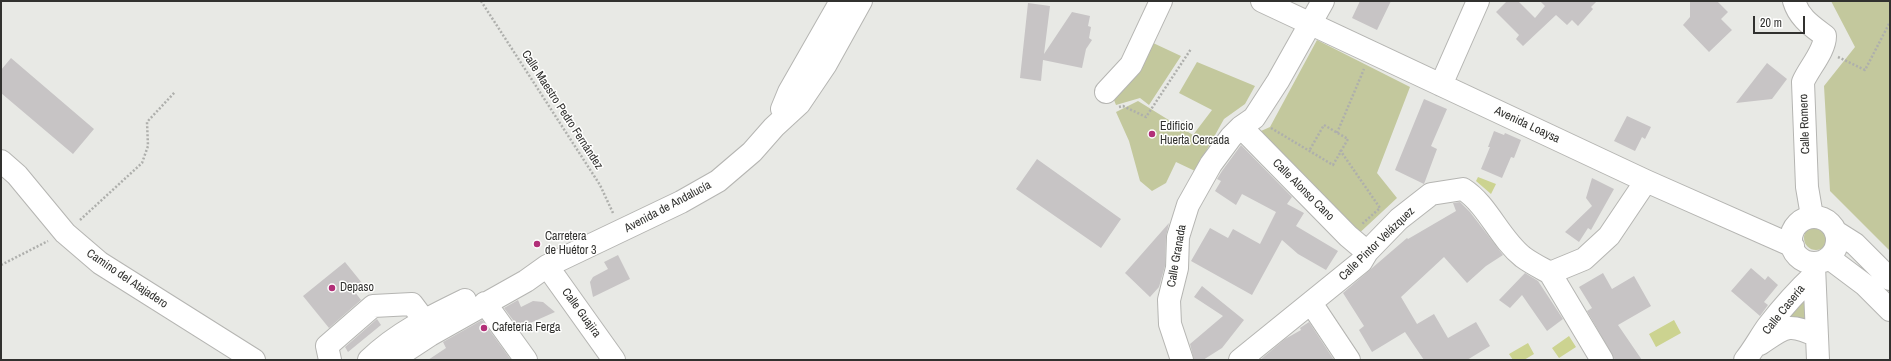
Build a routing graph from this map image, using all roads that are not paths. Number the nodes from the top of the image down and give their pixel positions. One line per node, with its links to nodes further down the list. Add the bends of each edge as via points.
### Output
1 (841, 1): 11 (street, via 789,92)
2 (861, 1): 11 (street, Avenida de Andalucía, via 826,64 802,98)
3 (1162, 1): 10 (street, via 1131,65)
4 (1324, 1): 8 (street, Calle Granada)
5 (1478, 1): 9 (street)
6 (1794, 1): 15 (street, Calle Romero, via 1797,10 1823,43 1803,82 1807,187)
7 (1265, 8): 8 (street, Avenida Loaysa)
8 (1311, 24): 9 (street, Avenida Loaysa); 12 (street, Calle Granada, via 1254,118)
9 (1441, 85): 14 (street, Avenida Loaysa)
10 (1106, 92)
11 (774, 127): 20 (street, Avenida de Andalucía, via 752,152 718,181 622,232)
12 (1241, 127): 18 (street, Calle Alonso Cano, via 1348,236); 36 (street, Calle Granada, via 1210,164 1188,205 1178,237 1177,268 1169,300 1170,324)
13 (1, 161): 29 (street, Camino del Atajadero, via 17,175 65,234 100,263)
14 (1646, 181): 17 (street, Avenida Loaysa); 21 (street, via 1609,236 1584,259)
15 (1812, 216): 16 (street, via 1831,223); 17 (street, via 1802,220 1795,227)
16 (1836, 232): 19 (street, via 1835,250); 22 (street, via 1855,244)
17 (1792, 246): 19 (street, via 1804,260)
18 (1367, 252): 21 (street, Calle Pintor Velázquez, via 1399,219 1431,194 1463,189 1472,195 1522,257); 24 (street, Calle Pintor Velázquez, via 1361,262)
19 (1819, 265): 25 (street, via 1865,285); 27 (street); 28 (street, Calle Casería, via 1767,328)
20 (547, 266): 23 (street, Avenida de Andalucía, via 526,281); 26 (street, Avenida de Andalucía, via 524,272); 35 (street, Calle Guajira)
21 (1550, 273): 39 (street, Calle Pintor Velázquez)
22 (1890, 279)
23 (485, 303): 33 (street, Avenida de Andalucía); 34 (street)
24 (1311, 303): 37 (street, Calle Pintor Velázquez); 38 (street)
25 (1890, 310)
26 (424, 320): 30 (street, via 412,304 373,306 327,346); 31 (street, Avenida de Andalucía); 32 (street, via 417,333 390,353)
27 (1817, 336): 28 (street, Calle Casería, via 1802,329 1789,327 1777,332); 40 (street)
28 (1751, 353)
29 (254, 360)
30 (330, 360)
31 (369, 360)
32 (386, 360)
33 (392, 360)
34 (526, 360)
35 (614, 360)
36 (1182, 360)
37 (1240, 360)
38 (1349, 360)
39 (1602, 360)
40 (1818, 360)

